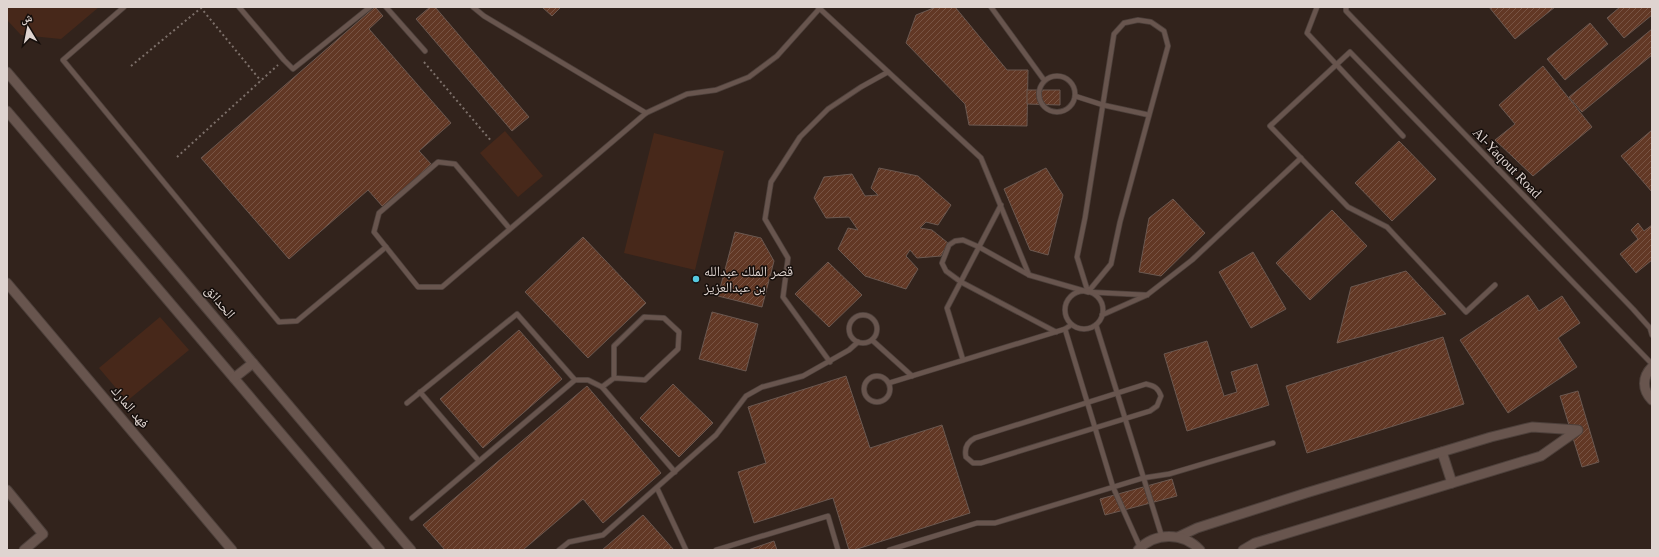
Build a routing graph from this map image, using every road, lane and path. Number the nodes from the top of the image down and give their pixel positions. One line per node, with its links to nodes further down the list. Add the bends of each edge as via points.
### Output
1 (124, 7): 30 (lane, via 63,60 279,322 297,321)
2 (239, 7): 11 (lane)
3 (370, 7): 11 (lane, via 293,70)
4 (386, 7): 10 (lane)
5 (472, 7): 22 (lane)
6 (991, 7): 17 (lane)
7 (1317, 7): 13 (lane, via 1307,33)
8 (1346, 7): 43 (lane, Al-Yaqout Road, via 1346,11 1633,309 1650,328)
9 (819, 8): 16 (lane); 22 (lane, via 777,56 749,77 716,90 687,94)
10 (425, 51)
11 (284, 60): 18 (path)
12 (424, 62): 25 (path)
13 (1337, 64): 24 (lane); 27 (lane, via 1270,126); 49 (lane, via 1350,52)
14 (131, 66): 18 (path, via 201,8)
15 (7, 72): 48 (street, الحدائق)
16 (888, 72): 28 (lane, via 981,158); 47 (lane, via 828,109 800,137 771,182 765,219 788,258 783,297)
17 (1044, 80): 19 (lane, via 1062,76 1072,84); 19 (lane, via 1040,85 1038,97 1048,111 1054,113 1066,110 1074,102)
18 (261, 81): 26 (path)
19 (1075, 96): 20 (lane)
20 (1103, 106): 23 (lane); 23 (lane, via 1114,34 1124,23 1138,20 1151,22 1164,31 1168,46); 36 (lane, via 1078,257)
21 (7, 110): 51 (street)
22 (646, 113): 29 (lane)
23 (1149, 115): 36 (lane, via 1111,264)
24 (1403, 136)
25 (492, 142)
26 (177, 157)
27 (1301, 158): 35 (lane, via 1348,207 1387,227 1466,312); 37 (lane, via 1192,260)
28 (1001, 205): 31 (lane); 32 (lane)
29 (510, 230): 30 (lane, via 442,287 418,287); 30 (lane, via 455,164 438,162 379,213 374,232)
30 (386, 247)
31 (979, 247): 32 (lane); 33 (lane); 33 (lane, via 963,240 955,241 949,246 942,263 943,267)
32 (1029, 275): 36 (lane)
33 (961, 282): 42 (lane); 46 (lane, via 947,308)
34 (7, 283): 78 (street, فهد المارك)
35 (1495, 285)
36 (1088, 292): 37 (lane); 38 (lane, via 1094,294 1102,303); 39 (lane, via 1076,292 1067,300 1064,313)
37 (1147, 295): 38 (lane)
38 (1102, 315): 40 (lane)
39 (1071, 325): 40 (lane, via 1083,330); 41 (lane)
40 (1096, 325): 57 (lane)
41 (1065, 329): 42 (lane); 59 (lane)
42 (1056, 332): 46 (lane)
43 (1652, 335)
44 (872, 340): 45 (lane); 45 (lane, via 877,333 877,324 871,317 863,314 854,317 849,326 850,335); 50 (lane)
45 (858, 342): 47 (lane)
46 (963, 360): 50 (lane)
47 (830, 362): 66 (lane, via 803,376 762,387 746,396 716,435)
48 (253, 363): 51 (street); 80 (street, الحدائق)
49 (1652, 366): 58 (street, via 1645,378 1644,386)
50 (912, 376): 54 (lane)
51 (234, 378): 79 (street)
52 (614, 378): 52 (lane, via 645,380 678,349 679,332 664,318 644,317 614,346); 55 (lane)
53 (575, 380): 55 (lane, via 588,380); 56 (lane, via 517,314); 65 (lane)
54 (890, 383): 54 (lane, via 879,376 871,377 864,388 866,396 878,402 886,399 890,392)
55 (602, 387): 66 (lane)
56 (420, 392): 60 (lane); 65 (lane)
57 (1117, 393): 59 (lane); 61 (lane); 61 (lane, via 1146,384 1155,386 1161,396 1154,409)
58 (1652, 400)
59 (1087, 402): 62 (lane); 62 (lane, via 974,438 967,443 965,452 973,463 981,463)
60 (407, 403)
61 (1125, 419): 62 (lane); 67 (lane)
62 (1095, 428): 69 (lane)
63 (1272, 443): 67 (lane, via 1169,474)
64 (1442, 452): 68 (street); 68 (street, via 1532,427 1578,430 1541,456); 74 (street, via 1197,528)
65 (479, 461): 72 (lane)
66 (675, 472): 70 (lane)
67 (1143, 478): 69 (lane); 73 (lane)
68 (1452, 483): 75 (street)
69 (1112, 487): 76 (lane); 85 (lane, via 995,523 977,524)
70 (657, 488): 81 (lane, via 603,535 569,542); 82 (lane)
71 (7, 490): 77 (street, via 43,534)
72 (412, 518)
73 (1162, 537): 74 (street); 76 (street, via 1147,542)
74 (1178, 537): 86 (street, via 1194,544)
75 (1252, 547): 87 (street)
76 (1139, 549)
77 (24, 550)
78 (232, 550)
79 (380, 550)
80 (410, 550)
81 (559, 550)
82 (686, 550)
83 (716, 550): 84 (lane, via 828,516)
84 (838, 550)
85 (889, 550)
86 (1200, 550)
87 (1243, 550)

